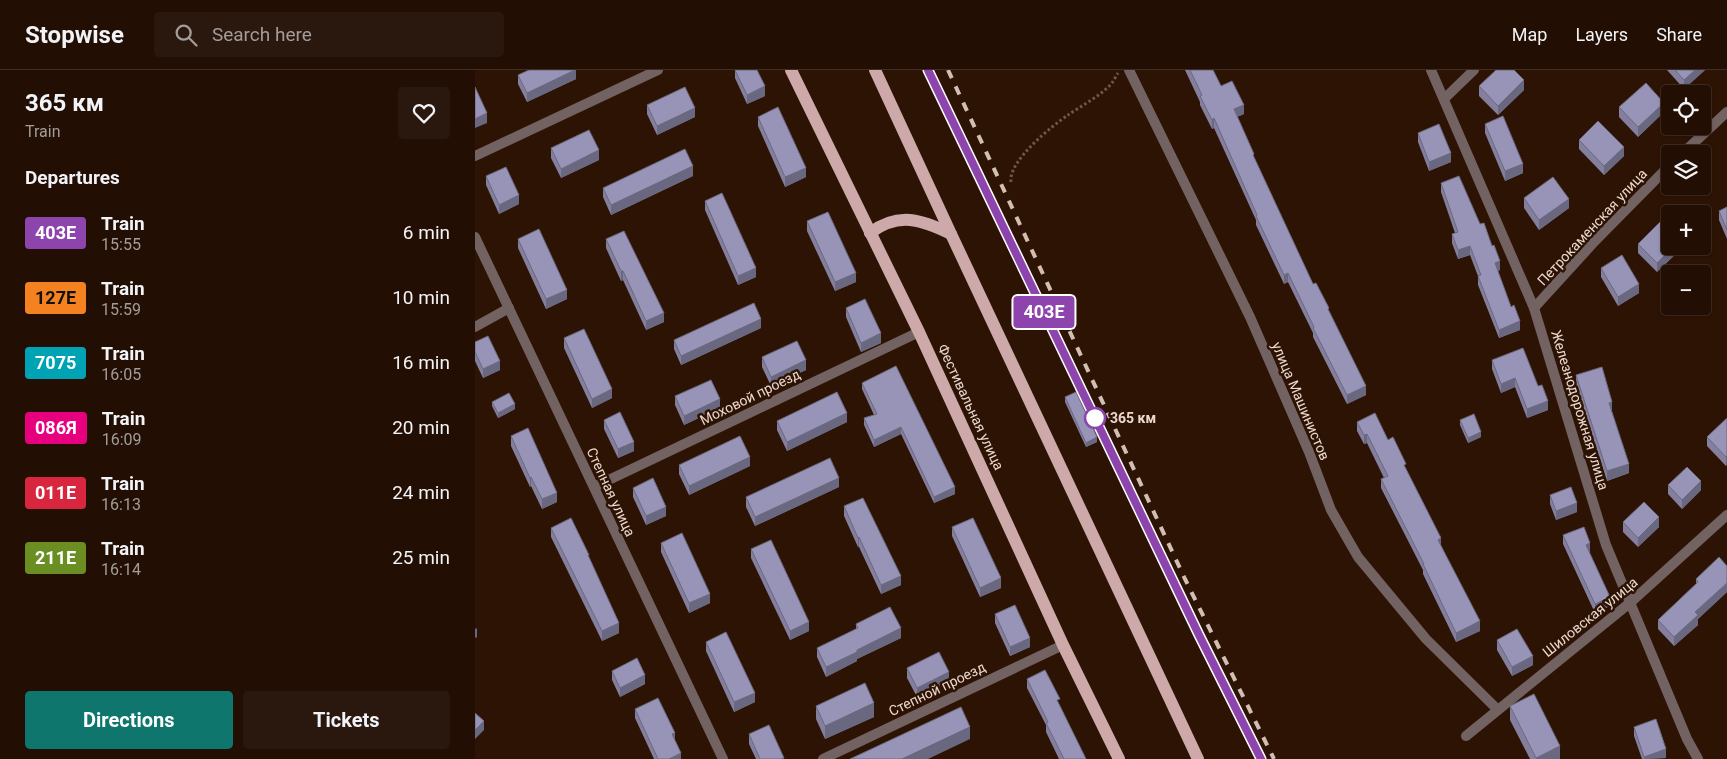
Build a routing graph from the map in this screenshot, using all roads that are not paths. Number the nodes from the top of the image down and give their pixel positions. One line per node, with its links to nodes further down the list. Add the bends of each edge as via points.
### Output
1 (658, 70): 10 (street)
2 (791, 70): 12 (main road, Фестивальная улица)
3 (875, 70): 13 (main road)
4 (1129, 70): 23 (street, улица Машинистов, via 1250,317 1331,510 1358,556 1426,639)
5 (1431, 70): 7 (street, Железнодорожная улица)
6 (1474, 70): 7 (street)
7 (1444, 99): 16 (street, Железнодорожная улица)
8 (1727, 112): 9 (street)
9 (1692, 145)
10 (475, 156)
11 (1661, 174): 16 (street, Петрокаменская улица)
12 (869, 233): 13 (main road, via 892,221 911,219); 18 (main road, Фестивальная улица)
13 (951, 234): 28 (main road)
14 (475, 237): 15 (street, Степная улица)
15 (509, 308): 17 (street); 19 (street, Степная улица)
16 (1534, 308): 21 (street, Железнодорожная улица, via 1606,545)
17 (475, 326)
18 (919, 332): 19 (street, Моховой проезд); 22 (main road, Фестивальная улица)
19 (594, 487): 25 (street, Степная улица)
20 (1727, 515): 21 (street, Шиловская улица)
21 (1631, 602): 23 (street, Шиловская улица); 29 (street, Железнодорожная улица)
22 (1063, 645): 26 (street, Степной проезд); 27 (main road, Фестивальная улица)
23 (1497, 709): 24 (street, Шиловская улица)
24 (1466, 736)
25 (723, 759)
26 (823, 759)
27 (1119, 759)
28 (1198, 759)
29 (1697, 759)

